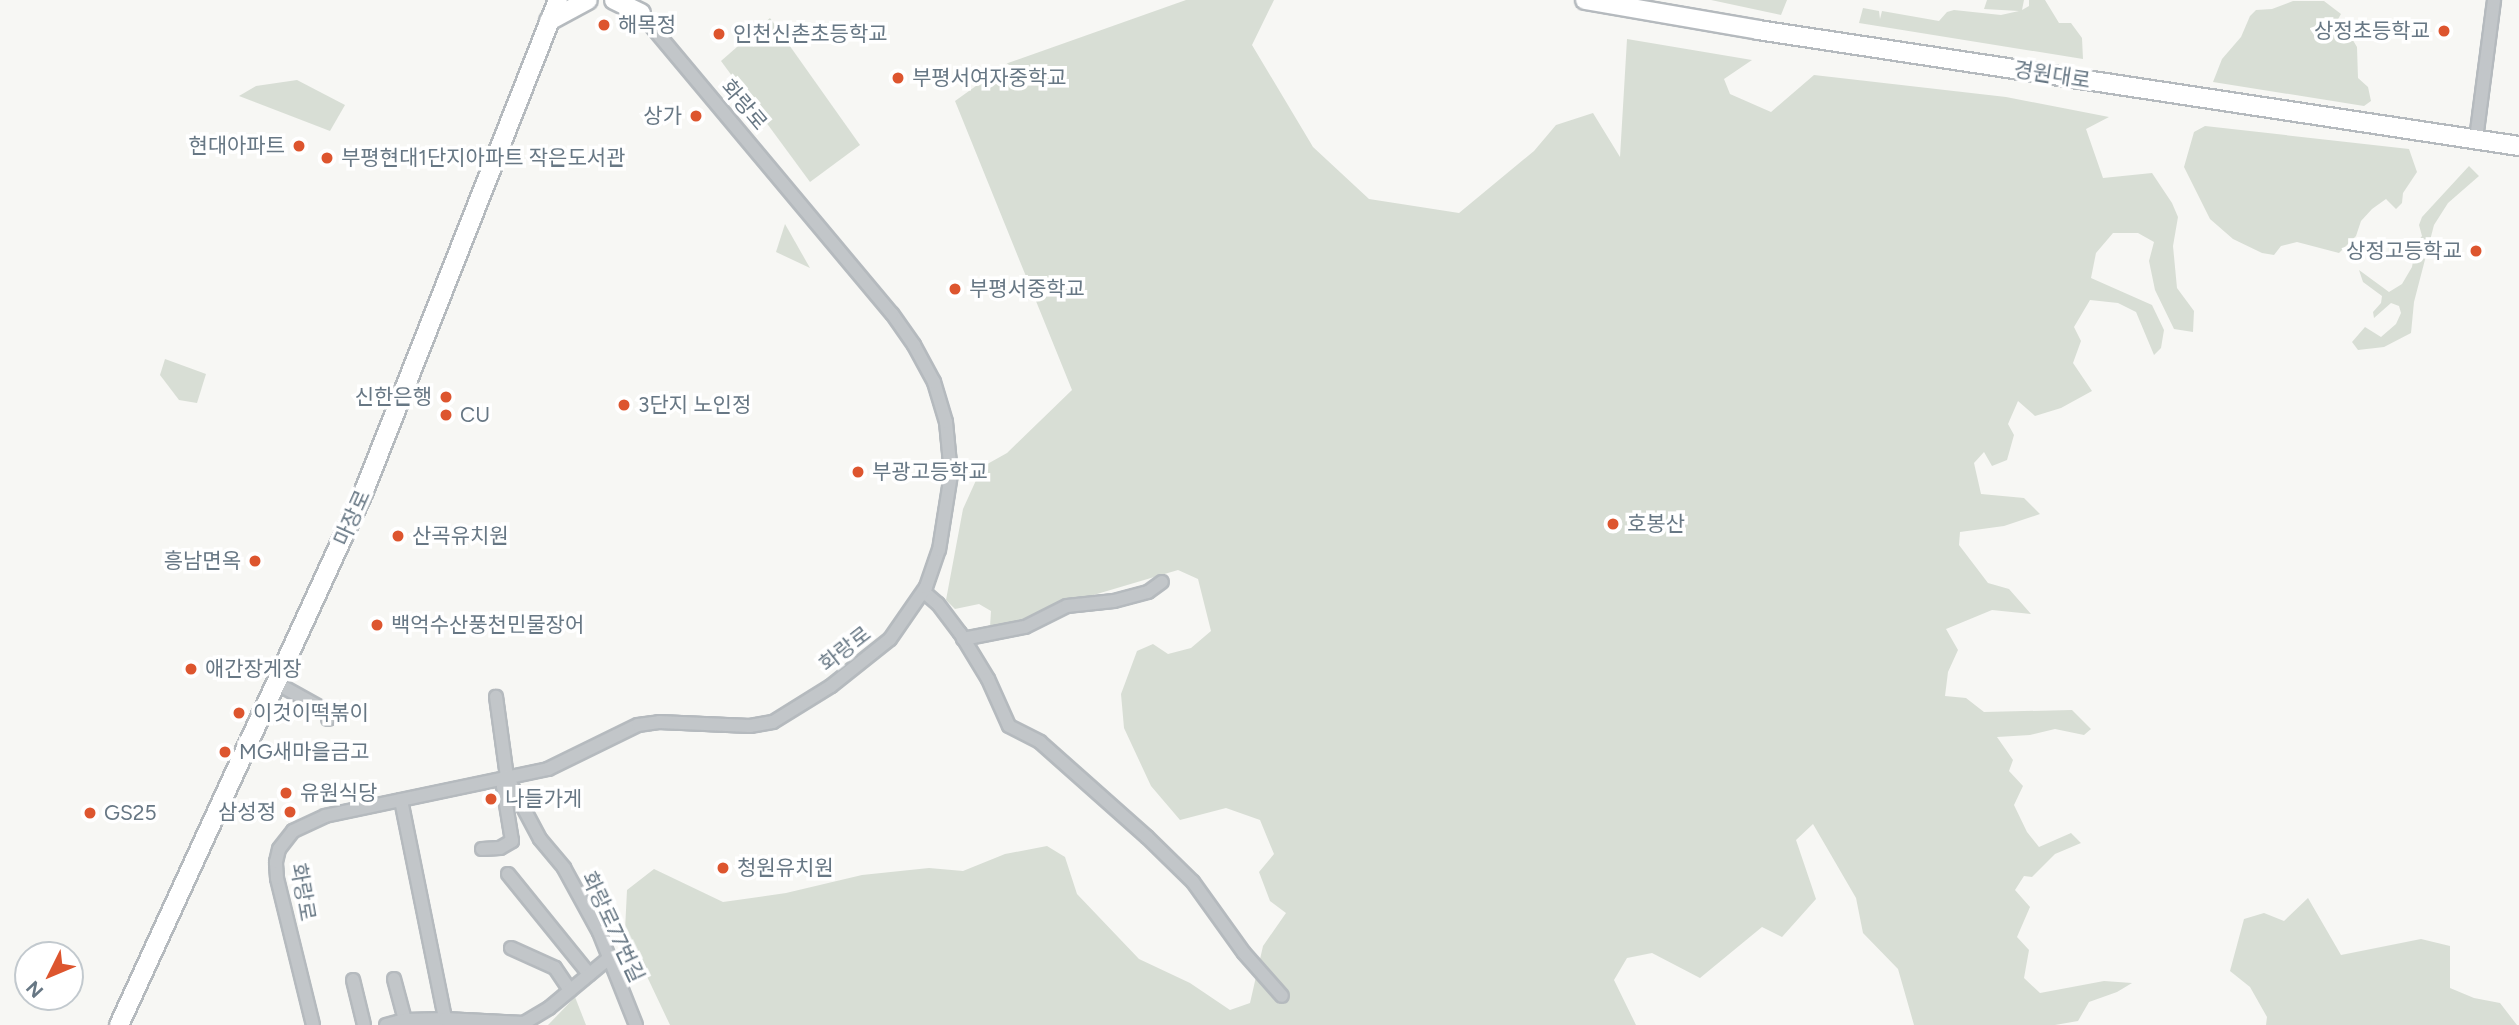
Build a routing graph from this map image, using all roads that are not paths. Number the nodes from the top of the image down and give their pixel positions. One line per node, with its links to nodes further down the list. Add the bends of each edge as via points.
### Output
1 (558, 0): 7 (main road, 마장로)
2 (588, 0): 7 (main road)
3 (614, 0): 6 (main road)
4 (1585, 0): 8 (main road, 경원대로)
5 (2494, 0): 8 (street)
6 (635, 7): 11 (street, 화랑로, via 892,314 934,382 946,422 951,474 939,550)
7 (549, 22): 13 (main road, 마장로, via 365,491)
8 (2476, 139): 9 (main road, 경원대로)
9 (2519, 146)
10 (1162, 582): 12 (street, via 1148,592 1067,606 1025,627)
11 (923, 592): 12 (street, via 938,604); 16 (street, 화랑로, via 890,639 773,722 638,725 548,769)
12 (963, 639): 26 (street, via 1009,726 1040,742 1166,855 1193,882)
13 (278, 684): 15 (street, via 328,712); 29 (main road, 마장로)
14 (496, 698): 16 (street)
15 (328, 719)
16 (507, 777): 17 (street, 화랑로); 18 (street, via 503,786 512,841 500,848); 21 (street, 화랑로77번길, via 540,839 564,868)
17 (401, 800): 27 (street); 30 (street, 화랑로, via 311,820 293,831 279,849 277,878)
18 (482, 849)
19 (508, 874): 22 (street)
20 (511, 948): 25 (street, via 555,968)
21 (609, 958): 22 (street); 33 (street, 화랑로77번길)
22 (589, 974): 25 (street)
23 (394, 979): 28 (street)
24 (353, 980): 31 (street)
25 (570, 990): 27 (street, via 524,1023)
26 (1282, 996)
27 (445, 1019): 28 (street)
28 (405, 1020): 32 (street)
29 (119, 1025)
30 (313, 1025)
31 (364, 1025)
32 (386, 1025)
33 (636, 1025)

